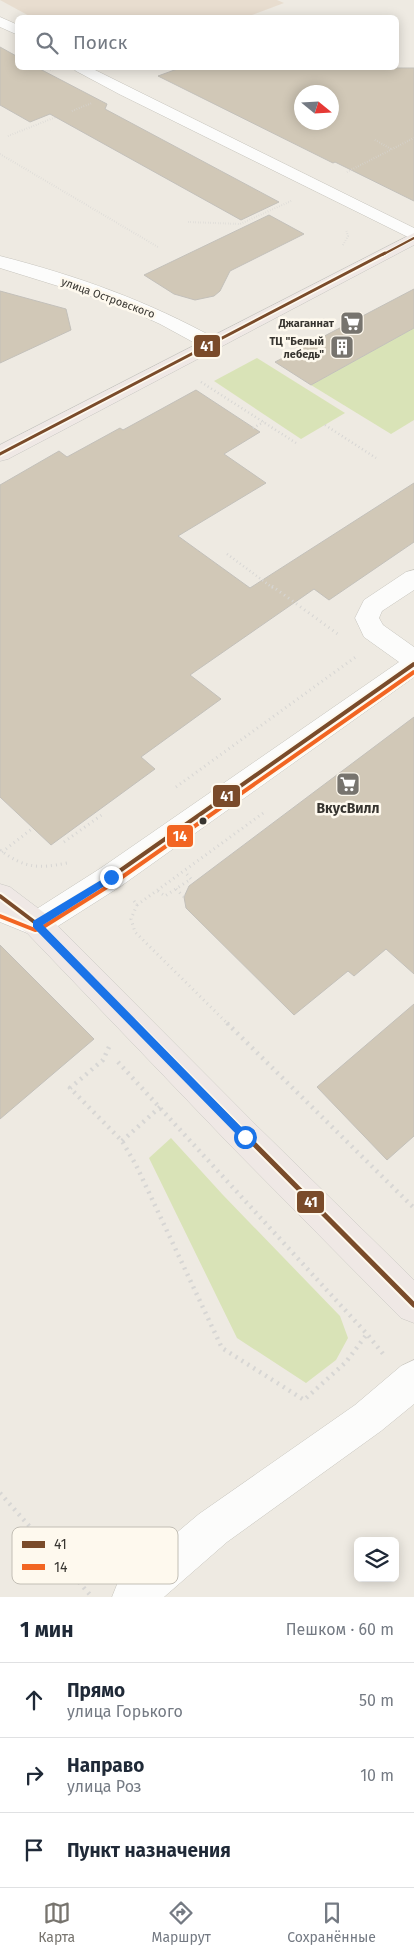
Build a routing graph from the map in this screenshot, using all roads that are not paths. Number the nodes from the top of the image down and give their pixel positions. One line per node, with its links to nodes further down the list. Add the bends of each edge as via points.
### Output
1 (0, 21): 2 (street)
2 (15, 29)
3 (85, 70): 4 (street)
4 (414, 236): 6 (main road)
5 (0, 262): 6 (street, улица Островского, via 138,306)
6 (211, 344): 7 (main road)
7 (0, 454)
8 (414, 578): 9 (street, via 373,606 367,618 373,631)
9 (414, 660)
10 (414, 664): 13 (street, via 111,877)
11 (0, 896): 13 (main road)
12 (0, 909): 13 (street)
13 (36, 924): 14 (main road)
14 (414, 1305)
15 (410, 1382): 16 (street, via 368,1418 213,1528)
16 (178, 1558)
17 (148, 1584): 18 (street)
18 (133, 1597)

